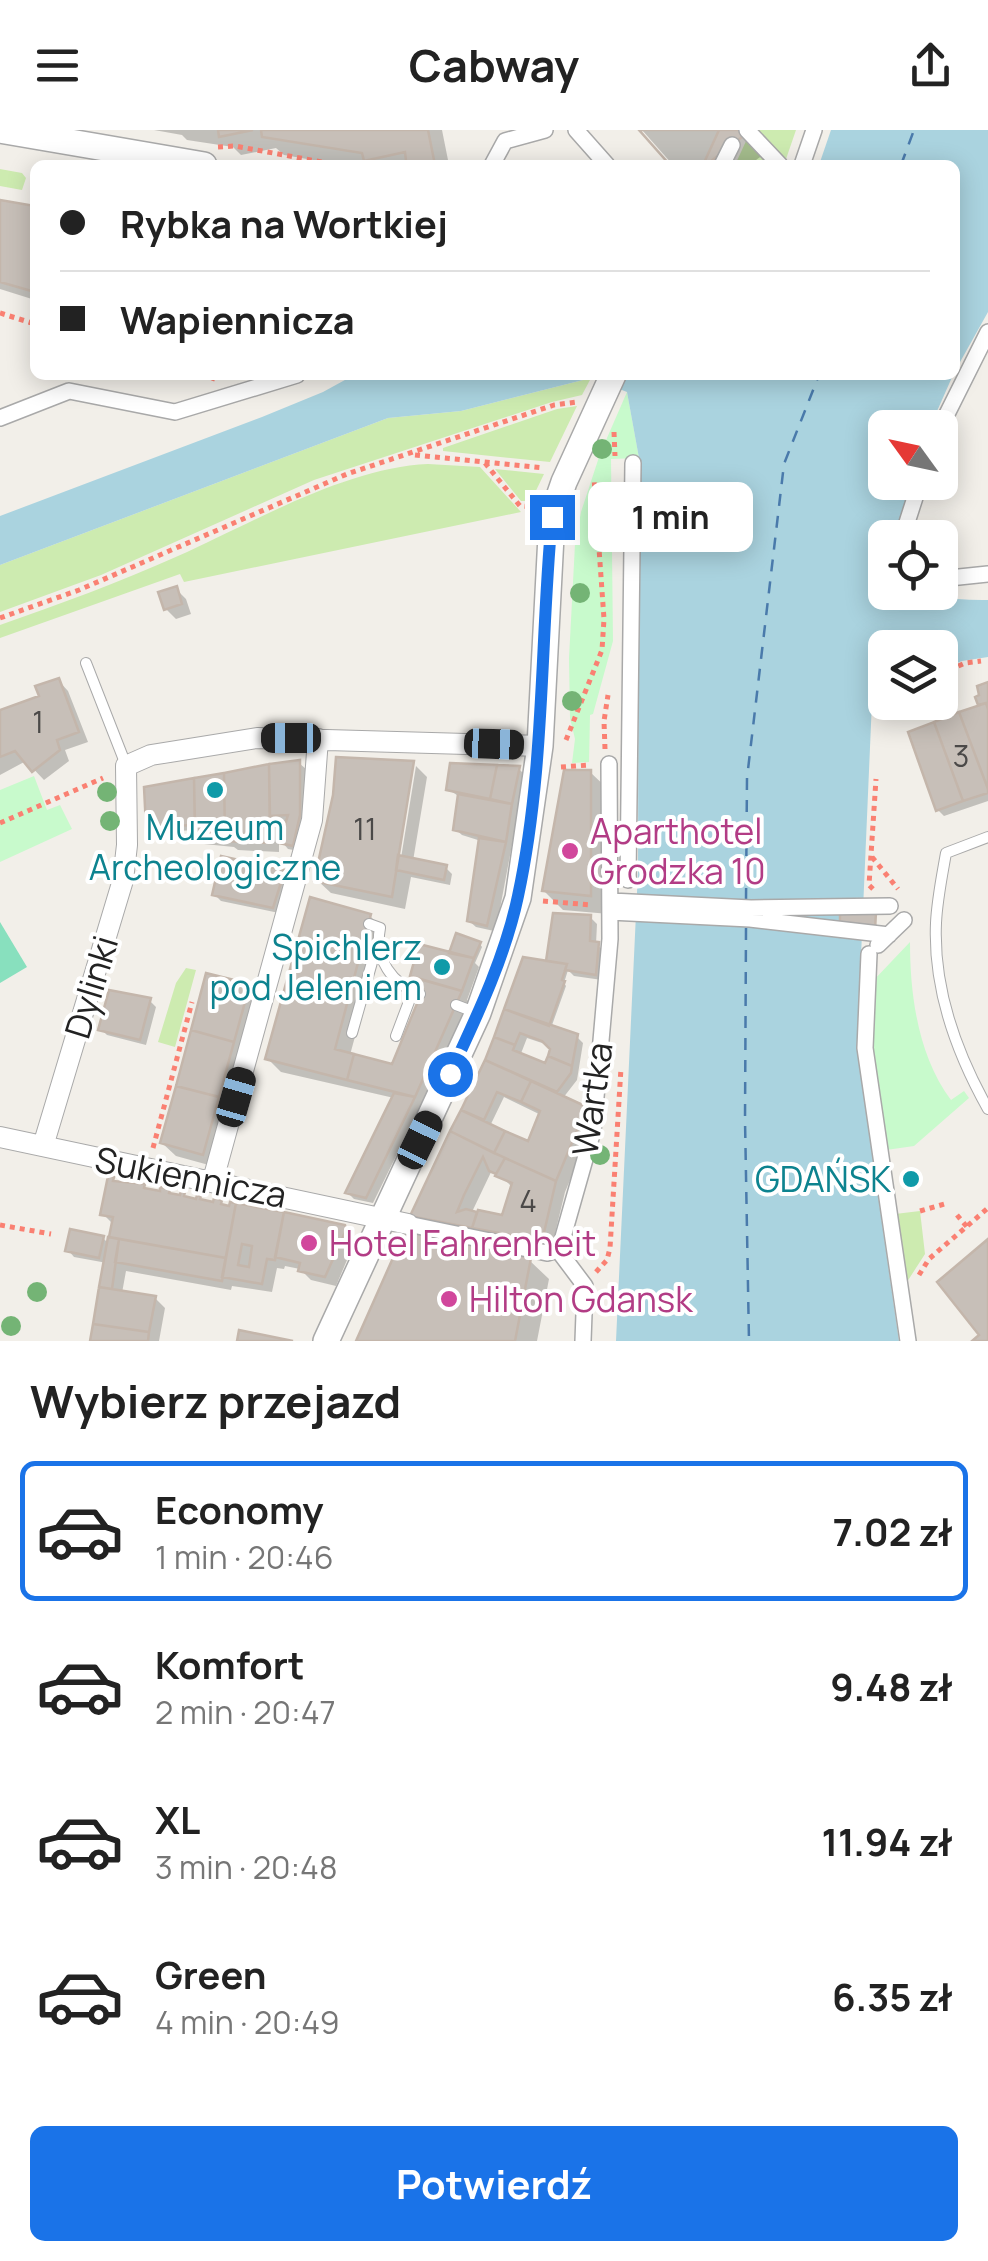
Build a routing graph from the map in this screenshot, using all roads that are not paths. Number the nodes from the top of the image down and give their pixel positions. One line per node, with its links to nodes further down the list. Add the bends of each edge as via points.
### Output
1 (0, 130): 7 (street)
2 (545, 130): 8 (street, via 505,141)
3 (576, 130): 9 (street)
4 (747, 130): 11 (street)
5 (814, 130): 12 (street)
6 (732, 145): 10 (street)
7 (211, 156)
8 (495, 160)
9 (603, 160)
10 (724, 160)
11 (775, 160)
12 (804, 160)
13 (988, 332): 16 (street)
14 (281, 380): 17 (street, via 175,412 69,391)
15 (606, 389): 23 (street, via 580,472 552,517)
16 (949, 410)
17 (0, 418)
18 (633, 463): 27 (street)
19 (988, 574): 20 (street)
20 (958, 576)
21 (86, 663): 25 (lane)
22 (318, 740): 23 (street); 25 (street, via 222,743 151,755); 37 (street, via 298,904)
23 (552, 746): 38 (street, via 518,898)
24 (609, 764): 28 (street, Wartka)
25 (118, 771): 36 (street, Dylinki, via 127,845 123,880)
26 (988, 837): 34 (lane, via 946,853 936,936 946,1017)
27 (628, 880)
28 (615, 907): 31 (street, via 750,919); 31 (street, via 884,904 907,920); 40 (street, Wartka, via 593,1130)
29 (368, 924): 30 (lane, via 380,928)
30 (378, 940): 32 (lane); 33 (lane, via 389,972 417,993)
31 (878, 942): 43 (street, via 865,1048)
32 (352, 1033)
33 (396, 1036)
34 (988, 1109)
35 (0, 1137): 36 (street, Sukiennicza)
36 (43, 1146): 37 (street, Sukiennicza)
37 (213, 1180): 38 (street, Sukiennicza)
38 (382, 1219): 39 (street); 41 (street)
39 (408, 1224): 40 (street)
40 (558, 1250): 42 (street, via 585,1286)
41 (326, 1341)
42 (583, 1341)
43 (908, 1341)

